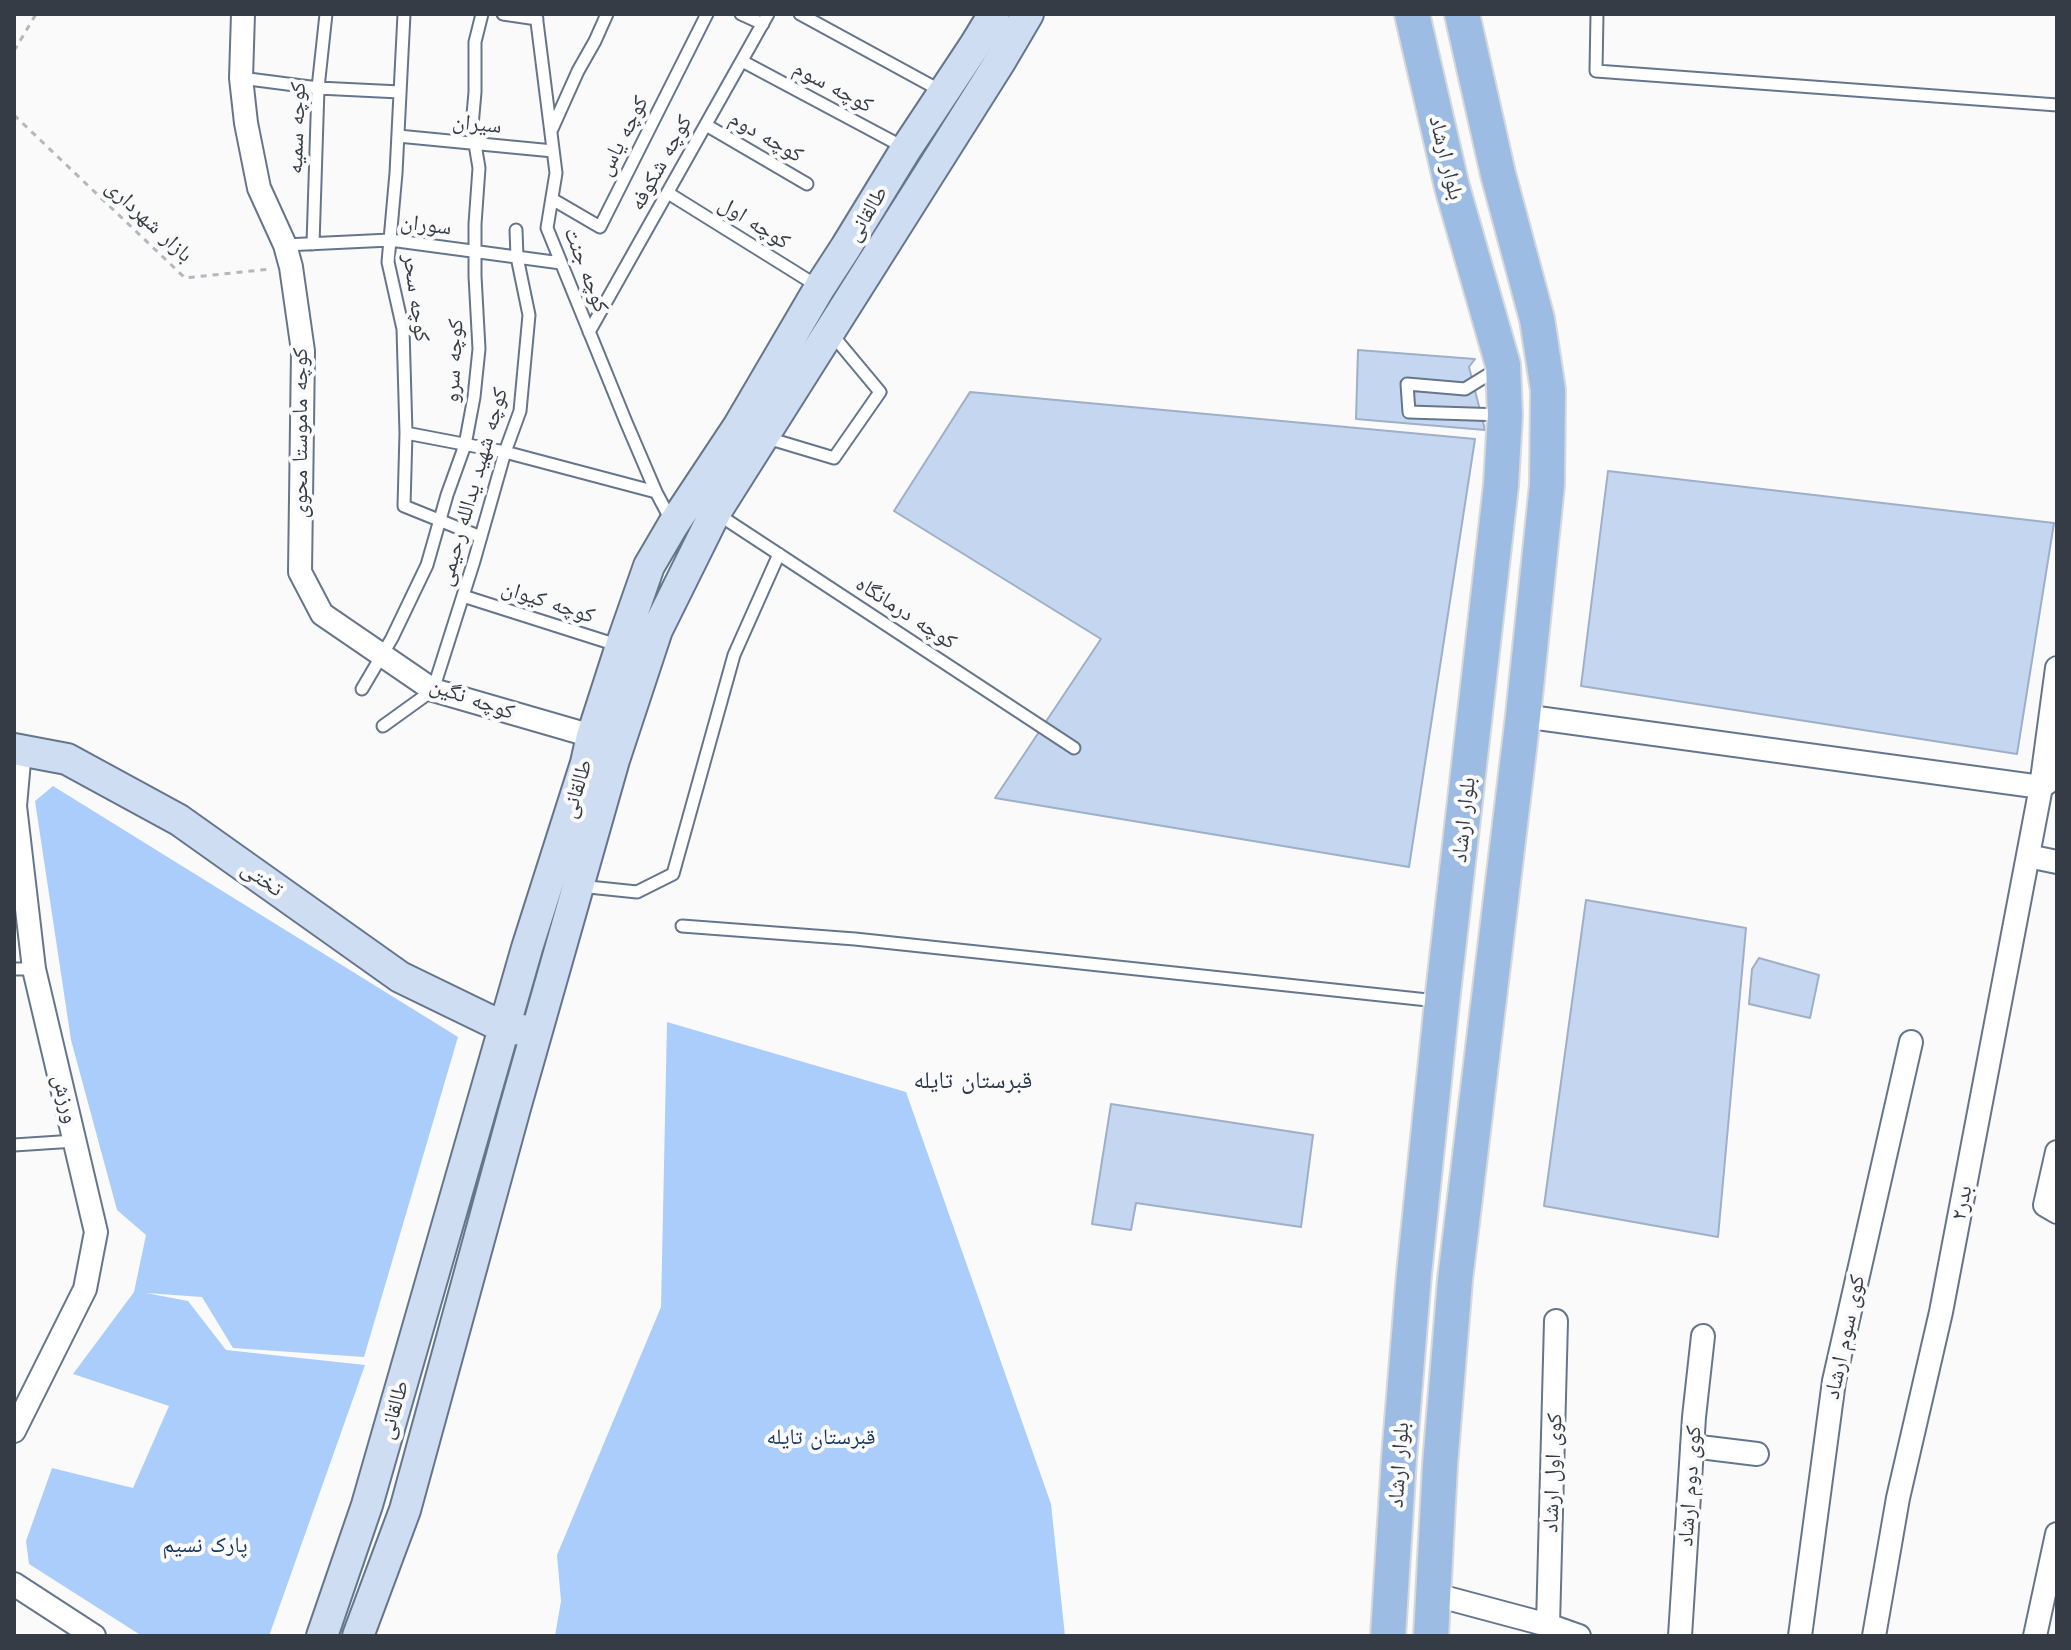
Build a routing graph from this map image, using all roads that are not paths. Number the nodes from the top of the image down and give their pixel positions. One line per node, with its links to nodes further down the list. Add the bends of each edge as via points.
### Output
1 (326, 14): 19 (lane, کوچه سمیه)
2 (404, 14): 20 (lane, کوچه سحر)
3 (482, 14): 26 (lane, کوچه سرو, via 475,42)
4 (503, 14): 14 (lane)
5 (607, 14): 24 (lane)
6 (707, 14): 31 (lane, کوچه یاس, via 600,227)
7 (741, 14): 16 (lane)
8 (800, 14): 21 (lane)
9 (994, 14): 21 (main road, طالقانی)
10 (1028, 14): 41 (main road, طالقانی)
11 (1412, 14): 42 (main road, بلوار ارشاد, via 1452,187)
12 (1462, 14): 61 (main road, بلوار ارشاد, via 1537,319 1548,390 1547,485)
13 (1597, 14): 22 (lane, via 1596,71)
14 (537, 16): 24 (lane, کوچه جنت)
15 (236, 18): 18 (street, کوچه ماموستا محوی)
16 (766, 19): 17 (lane, کوچه شکوفه)
17 (742, 61): 23 (lane, کوچه شکوفه); 27 (lane, کوچه سوم)
18 (241, 78): 19 (lane); 36 (street, کوچه ماموستا محوی, via 259,188)
19 (318, 88): 20 (lane); 34 (lane, کوچه سمیه)
20 (400, 92): 25 (lane, کوچه سحر)
21 (944, 92): 27 (main road, طالقانی)
22 (2057, 105)
23 (706, 125): 29 (lane, کوچه دوم); 30 (lane, کوچه شکوفه)
24 (551, 132): 28 (lane, کوچه جنت)
25 (398, 136): 26 (lane, سیران); 33 (lane, کوچه سحر)
26 (475, 143): 28 (lane, سیران); 35 (lane, کوچه سرو)
27 (906, 149): 39 (main road, طالقانی)
28 (553, 151): 31 (lane, کوچه جنت)
29 (807, 184)
30 (668, 193): 39 (lane, کوچه اول); 40 (lane, کوچه شکوفه)
31 (552, 199): 38 (lane, کوچه جنت, via 547,228)
32 (516, 230): 37 (lane, کوچه شهید یدالله رحیمی)
33 (390, 240): 34 (lane, سوران); 35 (lane, سوران); 44 (lane, کوچه سحر, via 388,262 403,329)
34 (313, 244): 36 (lane, سوران)
35 (475, 251): 37 (lane, سوران); 46 (lane, کوچه سرو, via 479,349)
36 (288, 256): 55 (street, کوچه ماموستا محوی, via 303,351 300,572)
37 (517, 257): 38 (lane, سوران); 47 (lane, کوچه شهید یدالله رحیمی, via 529,315 520,411)
38 (561, 263): 40 (lane, کوچه جنت)
39 (820, 287): 51 (main road, طالقانی)
40 (589, 332): 48 (lane, کوچه جنت)
41 (830, 332): 45 (main road, طالقانی); 45 (lane, via 880,392 834,458)
42 (1503, 365): 43 (main road, بلوار ارشاد); 43 (lane, via 1465,389 1407,384 1409,412)
43 (1505, 415): 73 (main road, بلوار ارشاد)
44 (406, 433): 46 (lane); 50 (lane, کوچه سحر, via 404,506)
45 (763, 437): 49 (main road, طالقانی)
46 (465, 445): 47 (lane); 50 (lane, کوچه سرو)
47 (505, 452): 48 (lane); 52 (lane, کوچه شهید یدالله رحیمی)
48 (656, 492): 51 (lane, کوچه جنت)
49 (715, 513): 53 (lane, کوچه درمانگاه); 69 (main road, طالقانی, via 657,630)
50 (440, 521): 52 (lane, کوچه سحر); 57 (lane, کوچه سرو, via 427,565)
51 (673, 525): 56 (main road, طالقانی, via 649,566)
52 (481, 537): 54 (lane, کوچه شهید یدالله رحیمی)
53 (779, 554): 64 (lane, کوچه درمانگاه); 69 (lane, via 734,655 673,874 637,892)
54 (463, 596): 56 (lane, کوچه کیوان); 60 (lane, کوچه شهید یدالله رحیمی)
55 (322, 614): 57 (street, کوچه نگین)
56 (621, 646): 63 (main road, طالقانی)
57 (382, 655): 59 (lane, کوچه سرو); 60 (street, کوچه نگین)
58 (2057, 668): 66 (street, بدر۲)
59 (362, 689)
60 (433, 690): 62 (lane); 63 (street, کوچه نگین)
61 (1523, 716): 66 (street); 72 (main road, بلوار ارشاد)
62 (383, 726)
63 (592, 736): 74 (main road, طالقانی)
64 (1074, 748)
65 (17, 750): 71 (street, ورزش); 74 (main road, تختی, via 67,759 179,820 400,977)
66 (2049, 782): 67 (street, بدر۲)
67 (2028, 856): 68 (street); 98 (street, بدر۲)
68 (2057, 862)
69 (578, 886): 75 (main road, طالقانی)
70 (682, 926): 73 (lane)
71 (24, 969): 77 (street, ورزش)
72 (1492, 976): 73 (main road); 88 (main road, بلوار ارشاد, via 1455,1280)
73 (1444, 985): 93 (main road, بلوار ارشاد, via 1414,1274)
74 (503, 1027): 75 (main road, تختی); 91 (main road, طالقانی, via 367,1505)
75 (536, 1033): 92 (main road, طالقانی, via 405,1510)
76 (1911, 1042): 97 (street, کوی سوم ارشاد, via 1834,1381)
77 (75, 1141): 78 (lane); 83 (street, ورزش, via 96,1232 85,1289)
78 (14, 1145)
79 (2057, 1152): 80 (street, via 2045,1205)
80 (2057, 1212)
81 (1556, 1321): 89 (street, کوی اول ارشاد)
82 (1703, 1336): 84 (street, کوی دوم ارشاد)
83 (14, 1431)
84 (1692, 1446): 85 (street); 96 (street, کوی دوم ارشاد)
85 (1757, 1454)
86 (2057, 1534): 99 (street)
87 (14, 1584): 90 (street)
88 (1432, 1594): 89 (street); 94 (main road, بلوار ارشاد)
89 (1548, 1625): 95 (street)
90 (94, 1636)
91 (322, 1636)
92 (358, 1636)
93 (1388, 1636)
94 (1431, 1636)
95 (1579, 1636)
96 (1680, 1636)
97 (1800, 1636)
98 (1874, 1636)
99 (2035, 1636)

